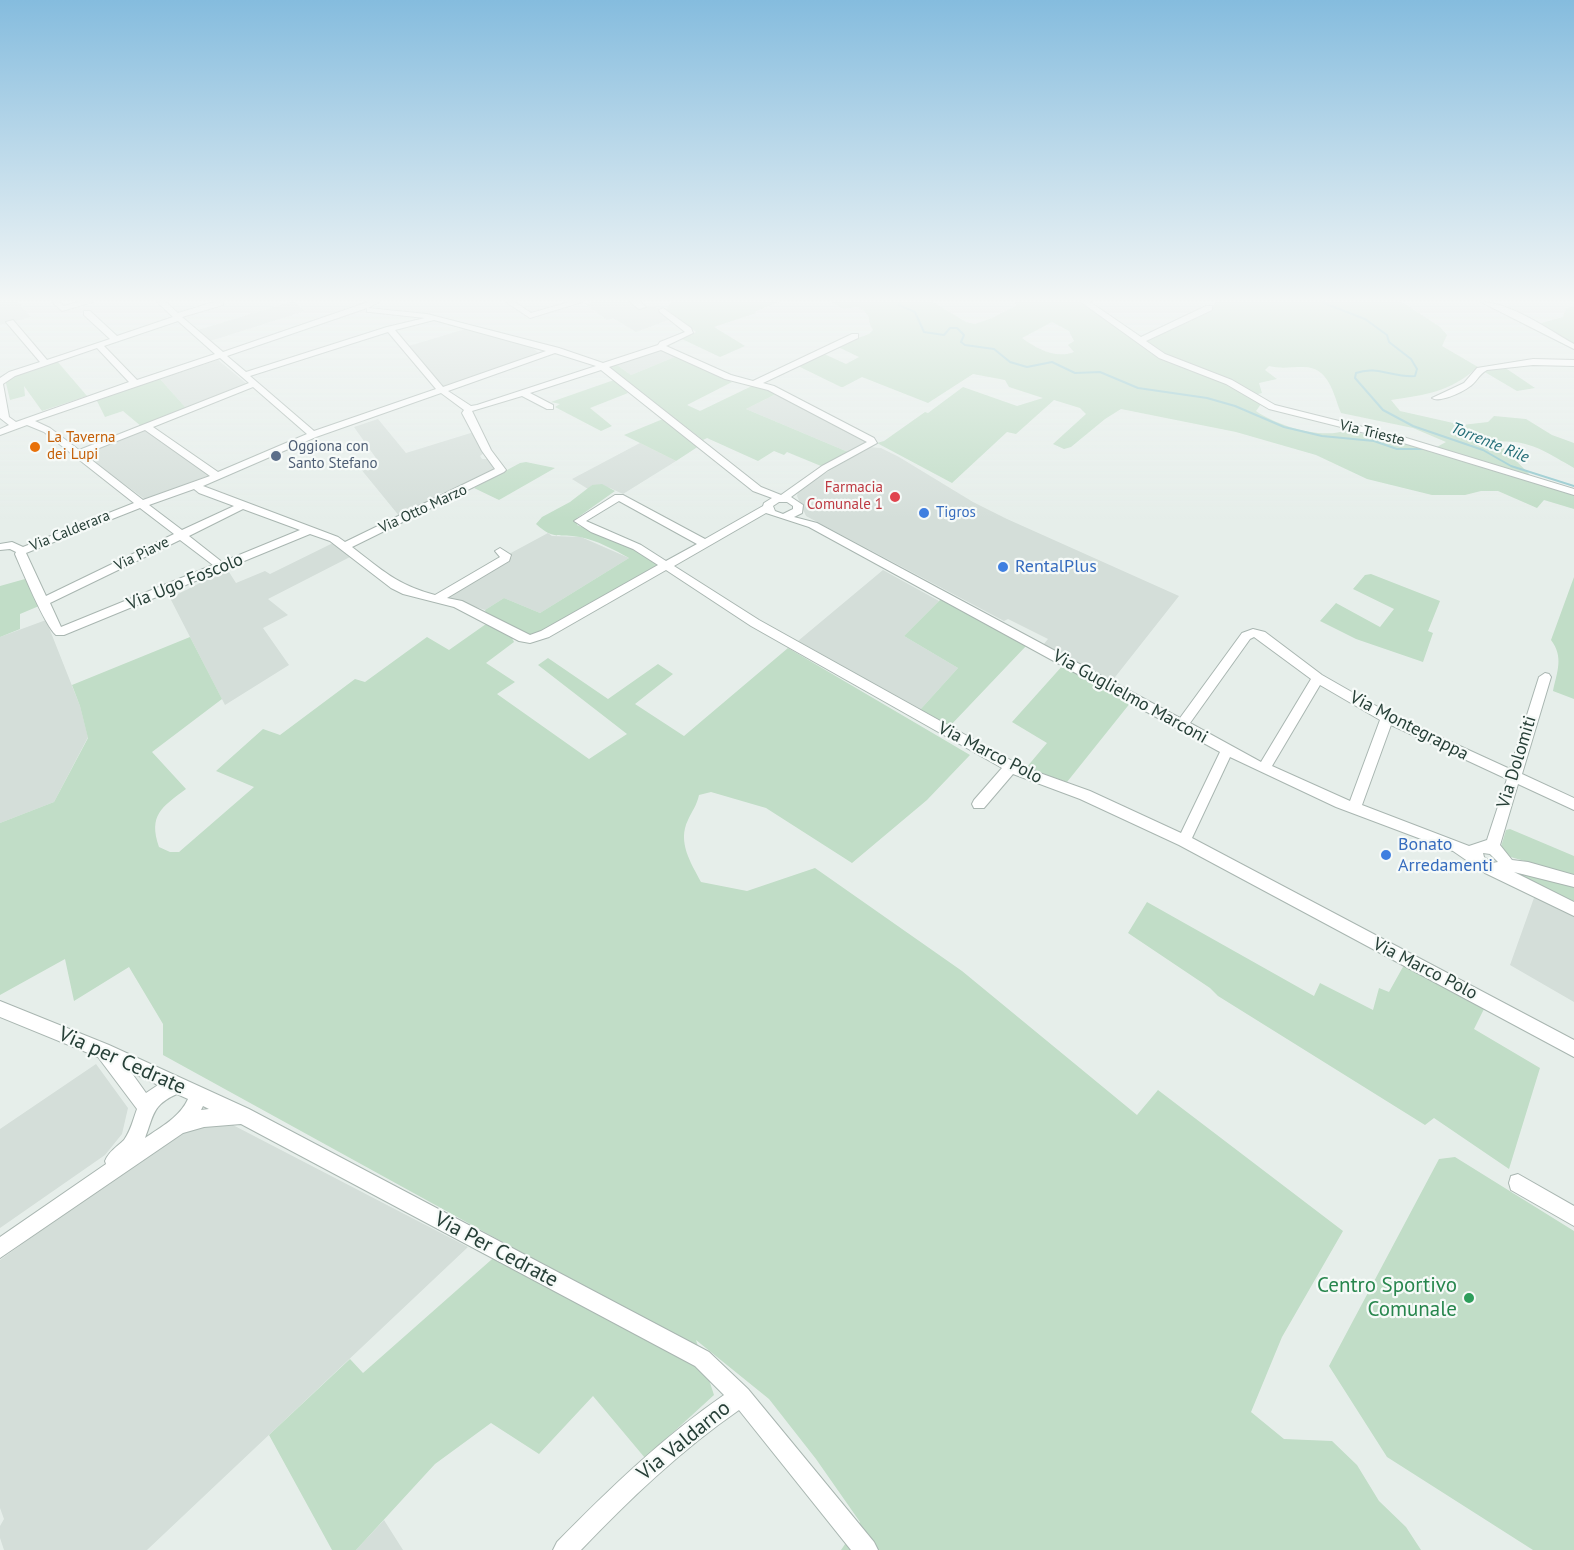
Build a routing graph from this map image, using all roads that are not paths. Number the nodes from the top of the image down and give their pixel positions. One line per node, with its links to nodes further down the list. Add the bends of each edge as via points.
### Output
1 (18, 374): 13 (street)
2 (127, 374): 15 (street)
3 (165, 374): 15 (street)
4 (428, 374): 17 (street)
5 (488, 374): 17 (street, Via Calderara)
6 (578, 374): 18 (street)
7 (613, 374): 31 (street)
8 (722, 374): 14 (street)
9 (773, 374): 14 (street)
10 (1210, 374): 32 (street, Via Trieste, via 1281,411 1400,439)
11 (1476, 374): 19 (street, via 1467,385)
12 (244, 375): 16 (street)
13 (0, 382): 23 (street, via 5,418)
14 (754, 383): 30 (street, via 868,436 872,443)
15 (136, 384): 22 (street)
16 (254, 384): 24 (street); 26 (street)
17 (442, 391): 21 (street); 26 (street, Via Calderara)
18 (523, 393): 20 (street); 21 (street)
19 (1436, 398)
20 (550, 407)
21 (469, 409): 42 (street, Via Otto Marzo, via 467,413 501,470)
22 (26, 421): 23 (street); 27 (street, via 47,430)
23 (15, 426): 25 (street)
24 (147, 427): 27 (street); 28 (street)
25 (0, 432)
26 (313, 435): 28 (street, Via Calderara)
27 (77, 454): 34 (street)
28 (217, 476): 29 (street, Via Calderara)
29 (196, 485): 34 (street, Via Calderara); 35 (street)
30 (797, 488): 33 (street); 36 (street)
31 (757, 489): 33 (street); 37 (street)
32 (1574, 492)
33 (782, 498): 36 (street); 37 (street, via 773,501)
34 (142, 504): 40 (street); 44 (street, Via Calderara)
35 (241, 506): 39 (street); 40 (street, Via Piave)
36 (797, 507): 37 (street); 38 (street, Via Guglielmo Marconi)
37 (774, 511): 38 (street, Via Guglielmo Marconi); 41 (street)
38 (813, 525): 53 (street, Via Guglielmo Marconi)
39 (310, 530): 42 (street); 47 (street, Via Ugo Foscolo)
40 (182, 534): 47 (street); 49 (street, Via Piave)
41 (706, 543): 46 (street); 46 (street, Via Marco Polo, via 619,497 579,521)
42 (345, 546): 48 (street, via 395,585)
43 (0, 547): 44 (street, Via Calderara, via 12,545)
44 (22, 551): 49 (street)
45 (500, 551): 48 (street, via 505,559)
46 (668, 566): 48 (street, via 530,639 516,636 466,607); 55 (street, Via Marco Polo, via 755,622)
47 (222, 567): 49 (street, Via Ugo Foscolo, via 60,632)
48 (438, 598)
49 (43, 602)
50 (1545, 677): 57 (street, Via Dolomiti)
51 (1318, 678): 52 (street, Via Montegrappa); 53 (street, Via Montegrappa, via 1252,633); 56 (street)
52 (1388, 718): 57 (street, Via Montegrappa); 60 (street)
53 (1182, 725): 54 (street, Via Guglielmo Marconi)
54 (1227, 750): 56 (street, Via Guglielmo Marconi); 61 (street)
55 (1011, 766): 58 (street); 61 (street, Via Marco Polo)
56 (1264, 769): 60 (street, Via Guglielmo Marconi)
57 (1513, 777): 59 (street, Via Montegrappa); 63 (street, Via Dolomiti)
58 (979, 804)
59 (1574, 804)
60 (1354, 808): 62 (street, Via Guglielmo Marconi)
61 (1184, 841): 67 (street, Via Marco Polo)
62 (1476, 853): 63 (street, via 1482,846); 63 (street, Via Guglielmo Marconi, via 1485,867)
63 (1500, 861): 64 (street); 65 (street, Via Guglielmo Marconi, via 1516,879)
64 (1574, 881)
65 (1574, 909)
66 (0, 1009): 68 (street, Via per Cedrate)
67 (1574, 1048)
68 (103, 1051): 69 (street, Via per Cedrate); 71 (street)
69 (178, 1085): 70 (street, Via per Cedrate); 71 (street)
70 (199, 1094): 72 (street, Via per Cedrate); 73 (street, via 192,1110)
71 (145, 1105): 75 (street, via 132,1144)
72 (243, 1115): 73 (street, via 204,1118); 78 (street, Via Per Cedrate, via 702,1359)
73 (177, 1127): 75 (street)
74 (1518, 1183): 76 (street)
75 (86, 1187): 77 (street)
76 (1574, 1217)
77 (0, 1248)
78 (741, 1396): 79 (street, Via Valdarno, via 699,1424 613,1499); 80 (street, Via Valdarno)
79 (565, 1550)
80 (866, 1550)

